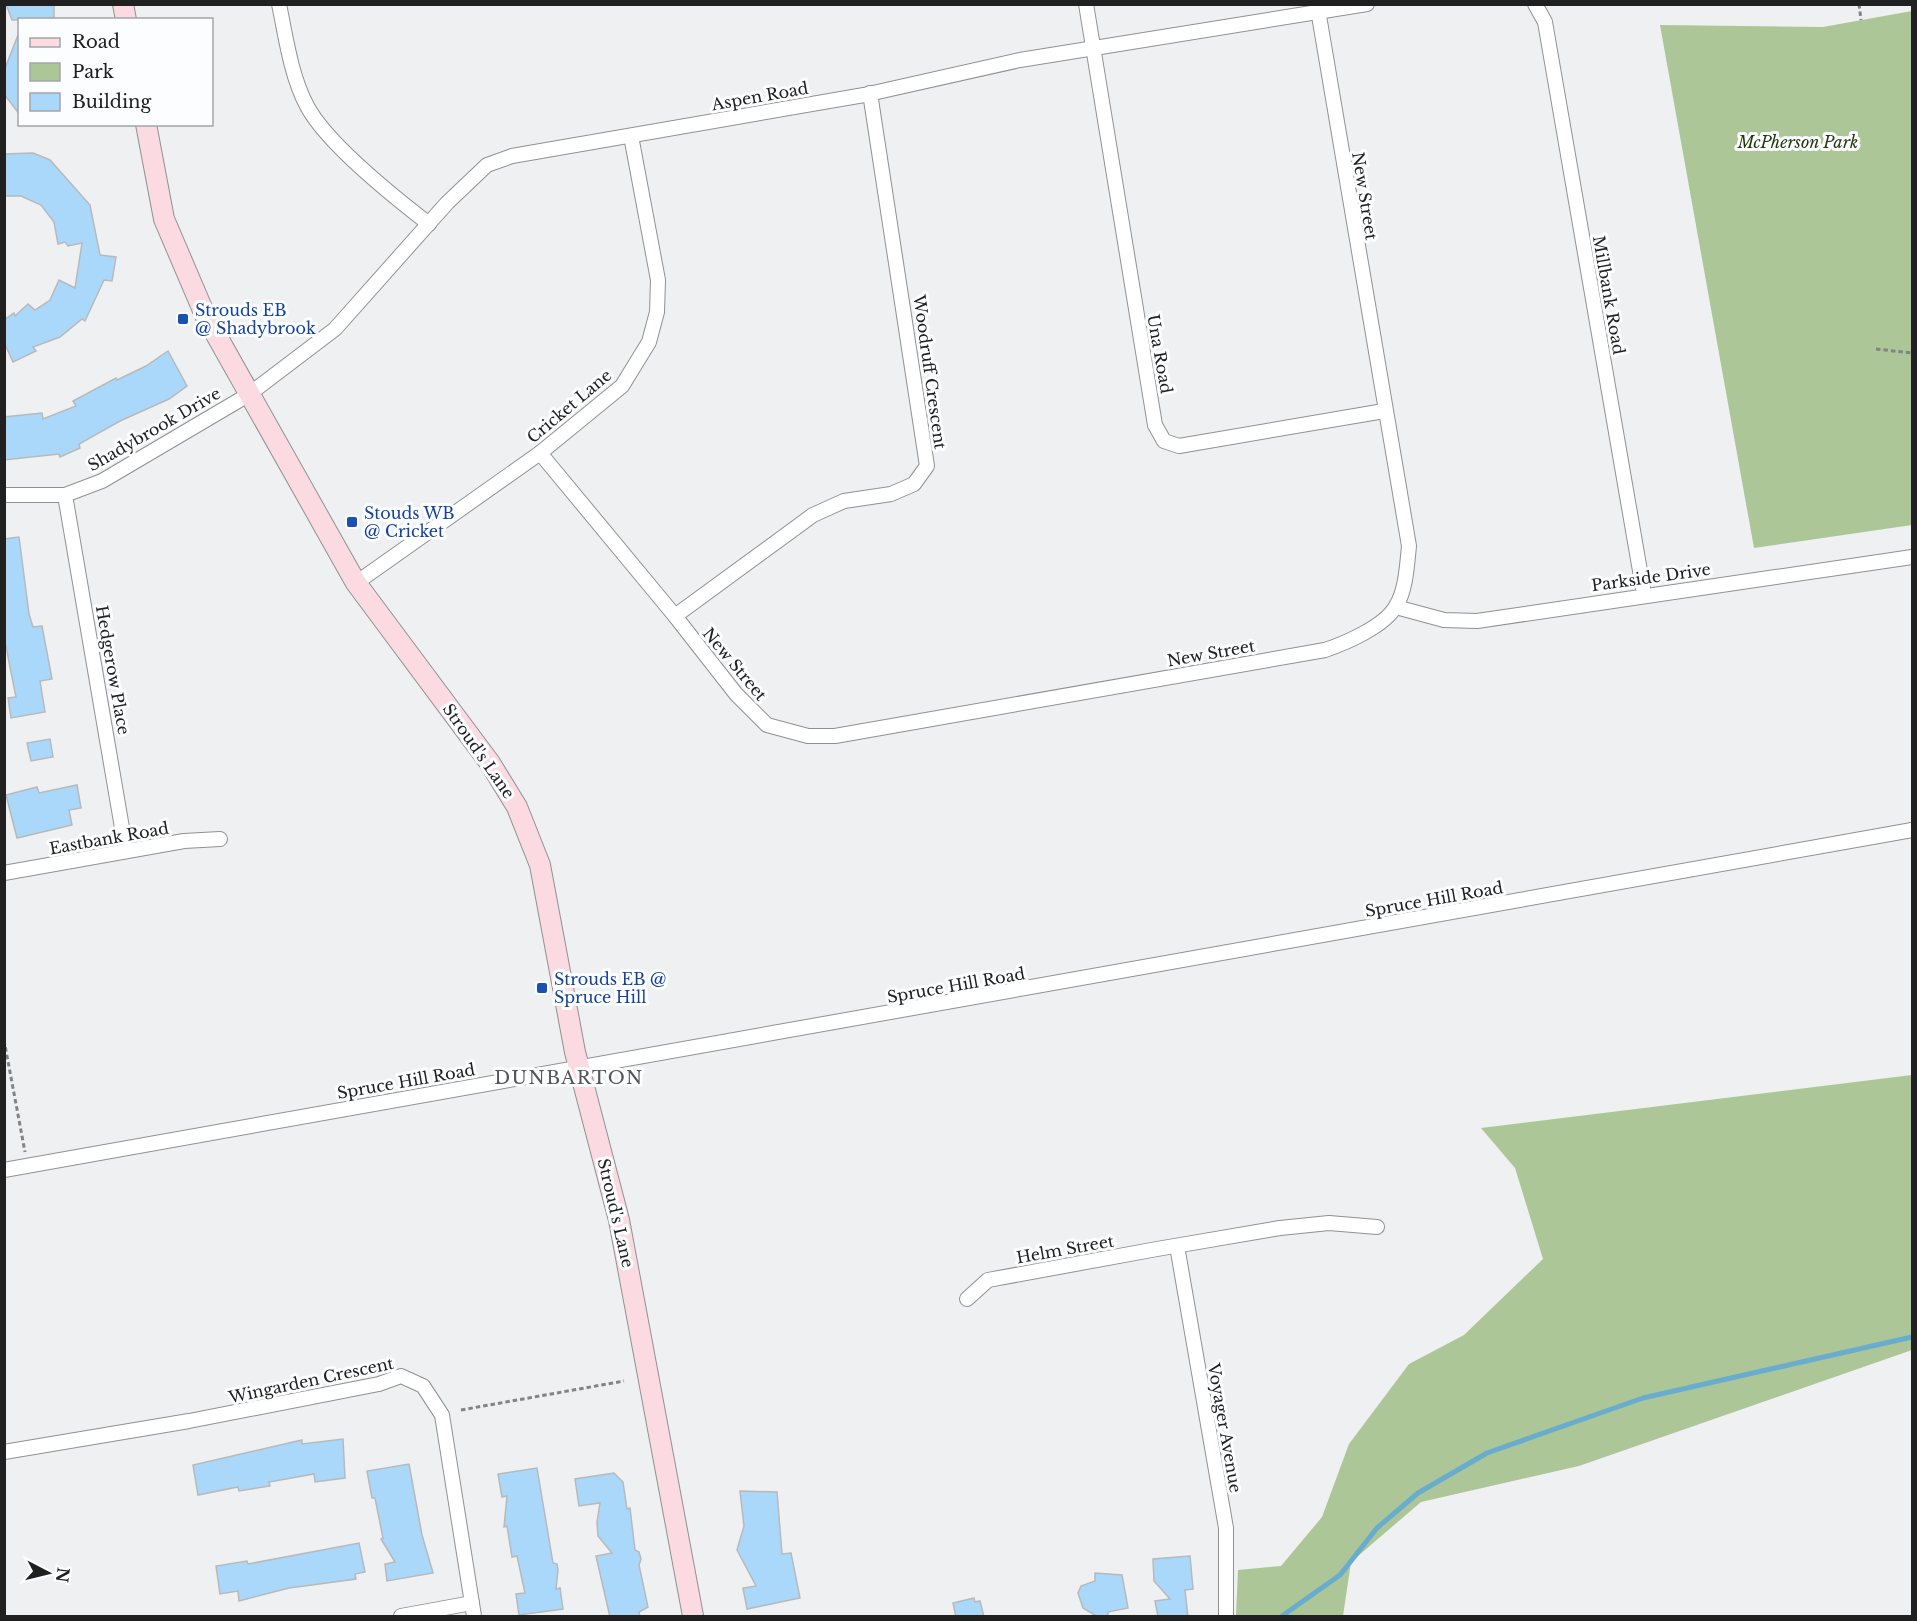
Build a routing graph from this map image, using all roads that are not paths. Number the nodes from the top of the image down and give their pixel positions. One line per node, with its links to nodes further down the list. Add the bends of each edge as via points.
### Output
1 (279, 4): 10 (street, via 289,53 307,105 323,131)
2 (1086, 4): 6 (street, Una Road)
3 (1367, 4): 5 (street, Aspen Road)
4 (1535, 4): 18 (street, Millbank Road, via 1545,22)
5 (1317, 8): 6 (street, Aspen Road); 12 (street, New Street)
6 (1092, 48): 7 (street, Aspen Road); 12 (street, Una Road, via 1155,425 1164,441 1179,446)
7 (870, 93): 9 (street, Aspen Road); 20 (street, Woodruff Crescent, via 927,466 914,484 891,494 844,501 813,515)
8 (146, 126): 11 (street, Stroud's Lane, via 164,219 205,315)
9 (631, 136): 10 (street, Aspen Road, via 512,156 487,165); 13 (street, Cricket Lane, via 658,280 657,312 649,342 622,386)
10 (429, 224): 11 (street, Aspen Road, via 335,328)
11 (248, 395): 15 (street, Shadybrook Drive, via 102,481); 17 (street, Stroud's Lane)
12 (1384, 411): 19 (street, New Street, via 1409,546)
13 (540, 453): 17 (street, Cricket Lane); 20 (street, New Street)
14 (4, 495): 15 (street, Shadybrook Drive)
15 (65, 495): 23 (street, Hedgerow Place)
16 (1912, 557): 18 (street, Parkside Drive)
17 (356, 583): 25 (street, Stroud's Lane, via 490,763 517,807 540,865)
18 (1644, 594): 19 (street, Parkside Drive, via 1477,621 1444,620)
19 (1396, 607): 20 (street, New Street, via 1353,641 1325,650 835,736 808,736 767,725 736,694)
20 (675, 616)
21 (1912, 830): 25 (street, Spruce Hill Road)
22 (220, 839): 23 (street, Eastbank Road)
23 (126, 851): 24 (street, Eastbank Road)
24 (4, 873)
25 (581, 1067): 26 (street, Spruce Hill Road); 33 (street, Stroud's Lane, via 619,1220)
26 (4, 1170)
27 (1377, 1227): 28 (street, Helm Street, via 1329,1223)
28 (1177, 1246): 29 (street, Helm Street, via 988,1280); 34 (street, Voyager Avenue, via 1226,1528)
29 (967, 1299)
30 (4, 1452): 31 (street, Wingarden Crescent, via 200,1419 401,1376 423,1386 442,1415)
31 (473, 1610): 32 (street)
32 (402, 1617)
33 (693, 1617)
34 (1226, 1617)

